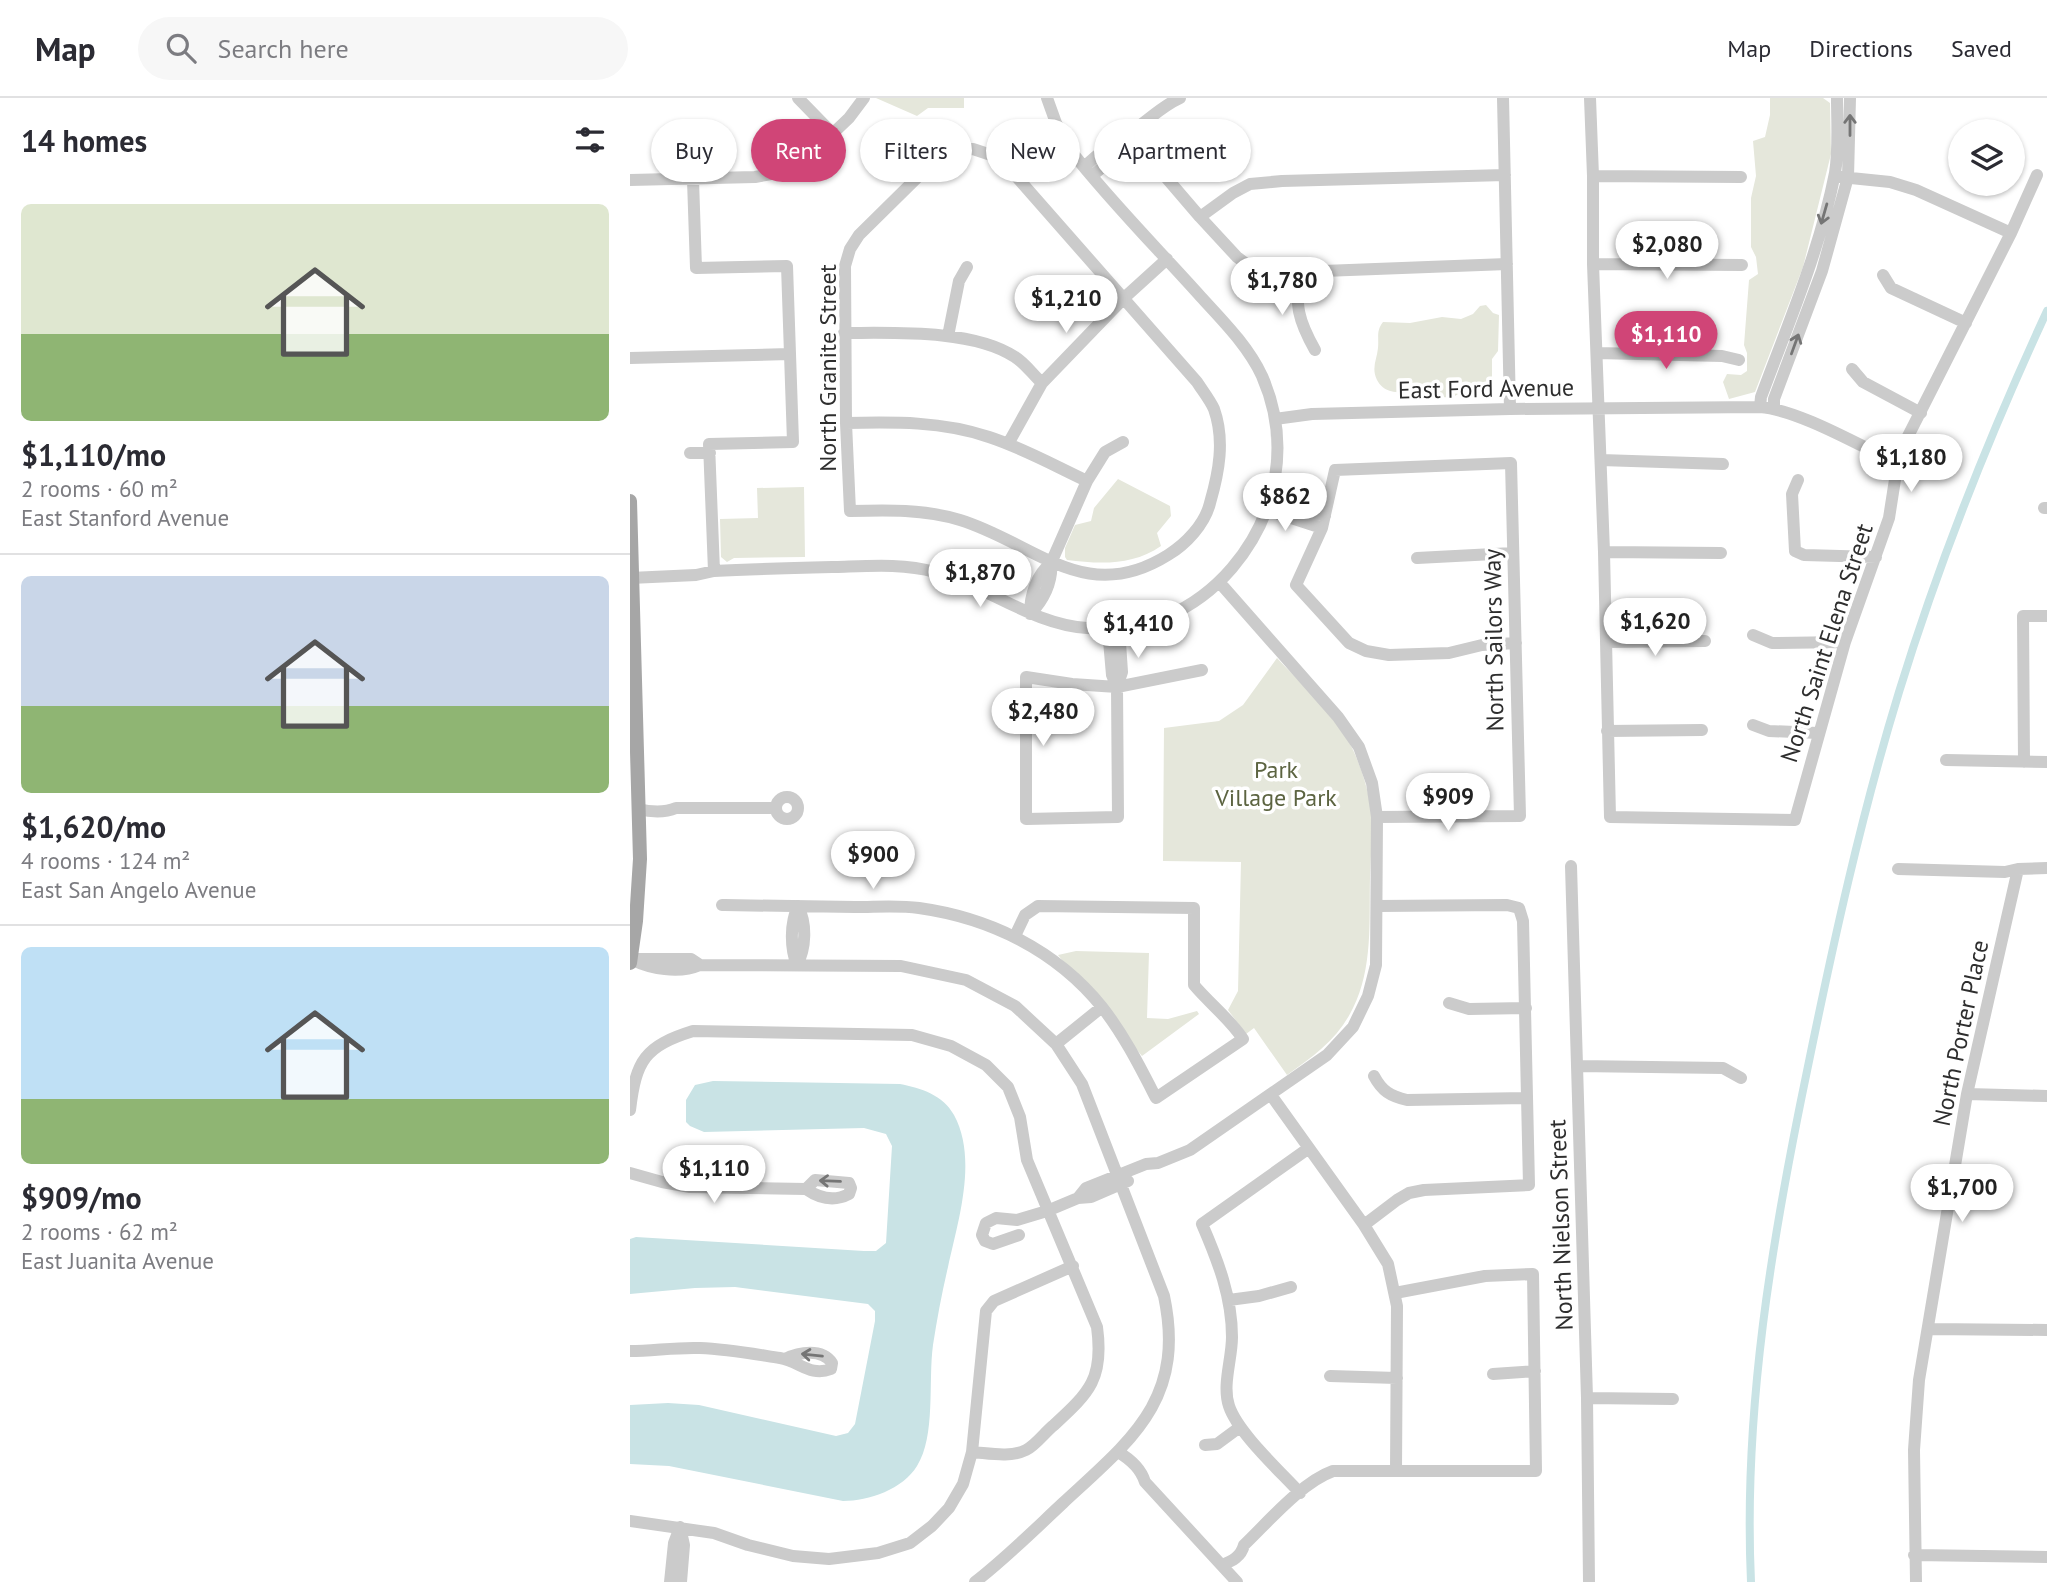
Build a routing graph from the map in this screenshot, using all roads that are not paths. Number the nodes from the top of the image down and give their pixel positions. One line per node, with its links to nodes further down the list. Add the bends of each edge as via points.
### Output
1 (798, 98): 9 (street)
2 (864, 98): 11 (street)
3 (1047, 98): 13 (street, via 1062,135)
4 (1180, 98): 10 (street)
5 (1503, 98): 14 (street)
6 (1590, 98): 16 (street)
7 (1837, 98): 17 (street)
8 (1850, 98): 19 (street, one-way to 8)
9 (818, 119)
10 (1147, 119)
11 (846, 121)
12 (1094, 168): 13 (street)
13 (1088, 172): 26 (street)
14 (1505, 175): 24 (street, via 1250,184); 27 (street)
15 (2036, 175): 25 (street, North Saint Elena Street)
16 (1593, 176): 18 (street); 28 (street)
17 (1834, 176): 19 (street); 45 (street, one-way to 45, via 1806,276)
18 (1741, 177)
19 (1848, 177): 25 (street, via 1916,190); 47 (street, one-way to 19, via 1822,271)
20 (630, 180): 21 (street)
21 (651, 180)
22 (693, 182): 39 (street, via 696,268 787,266)
23 (1170, 182): 24 (street)
24 (1200, 217): 31 (street, via 1253,269)
25 (2011, 233): 34 (street, North Saint Elena Street)
26 (1167, 258): 33 (street); 49 (street, via 1239,339 1262,376)
27 (1507, 264): 31 (street); 46 (street)
28 (1592, 264): 29 (street); 38 (street)
29 (1742, 265)
30 (967, 267): 36 (street, via 959,281)
31 (1297, 272): 37 (street, via 1297,310)
32 (1883, 275): 34 (street, via 1891,288)
33 (1124, 298): 35 (street, North Granite Street, via 1000,158 973,149 951,151 932,163 850,249 845,266); 43 (street); 68 (street, via 1197,382 1213,408 1221,443 1208,513 1182,546 1154,564 1123,574 1085,573)
34 (1966, 323): 48 (street, North Saint Elena Street)
35 (844, 333): 36 (street); 50 (street, North Granite Street)
36 (948, 336): 43 (street, via 994,346 1016,357)
37 (1315, 350)
38 (1597, 353): 41 (street); 44 (street)
39 (790, 354): 40 (street); 53 (street, via 793,442)
40 (630, 358)
41 (1739, 360)
42 (1852, 369): 48 (street, via 1863,382)
43 (1042, 383): 52 (street)
44 (1599, 407): 45 (street, East Ford Avenue); 46 (street, East Ford Avenue); 55 (street)
45 (1760, 407): 47 (street, East Ford Avenue)
46 (1510, 409): 49 (street, East Ford Avenue)
47 (1774, 409): 56 (street, East Ford Avenue)
48 (1921, 413): 56 (street, North Saint Elena Street)
49 (1275, 419): 61 (street, via 1278,465)
50 (846, 423): 52 (street, via 917,422); 68 (street, North Granite Street, via 850,511 900,510 961,520)
51 (1123, 442): 59 (street, via 1105,452)
52 (1008, 444): 59 (street)
53 (709, 449): 54 (street); 69 (street)
54 (690, 453)
55 (1601, 460): 57 (street); 63 (street)
56 (1897, 463): 66 (street, North Saint Elena Street, via 1889,518)
57 (1723, 464)
58 (1798, 480): 66 (street, via 1793,494 1795,551)
59 (1087, 481): 68 (street)
60 (630, 501): 70 (main road)
61 (1271, 504): 62 (street, via 1279,514); 71 (street, via 1244,554)
62 (1324, 522): 64 (street, North Sailors Way, via 1335,470 1511,463); 79 (street, via 1296,585 1349,643 1389,656)
63 (1604, 552): 65 (street); 77 (street)
64 (1513, 553): 67 (street); 79 (street, North Sailors Way)
65 (1721, 553)
66 (1876, 556): 78 (street, North Saint Elena Street)
67 (1417, 558)
68 (1051, 563): 72 (street, via 1043,570 1030,600)
69 (714, 571): 70 (street, via 696,575); 72 (street, via 917,568 951,577)
70 (631, 573): 90 (main road)
71 (1220, 583): 74 (street, via 1179,612); 91 (street, via 1350,732 1369,774)
72 (1030, 614): 74 (street, via 1071,626)
73 (2047, 616): 87 (street, via 2024,616)
74 (1113, 629): 81 (street, via 1122,672)
75 (1753, 635): 78 (street, via 1772,643)
76 (1705, 641): 77 (street)
77 (1606, 642): 84 (street)
78 (1845, 642): 85 (street, North Saint Elena Street)
79 (1516, 643): 91 (street, North Sailors Way, via 1520,816)
80 (1202, 670): 81 (street)
81 (1117, 687): 81 (street, via 1118,817 1026,819 1026,677)
82 (1753, 725): 85 (street, via 1769,731)
83 (1702, 730): 84 (street)
84 (1607, 732): 85 (street, North Saint Elena Street, via 1610,817 1795,820)
85 (1818, 733)
86 (1946, 760): 87 (street)
87 (2024, 762): 88 (street)
88 (2047, 762)
89 (776, 808): 90 (street)
90 (639, 809): 100 (main road, via 639,881)
91 (1377, 817): 98 (street)
92 (1572, 866): 106 (street, North Nielson Street)
93 (1898, 869): 94 (street)
94 (2018, 869): 95 (street); 109 (street, North Porter Place)
95 (2047, 869)
96 (722, 905): 97 (street)
97 (798, 906): 99 (street, via 918,908); 101 (street, via 803,917 803,954)
98 (1378, 906): 104 (street, via 1519,908); 110 (street, via 1376,965 1353,1027 1327,1055)
99 (1015, 936): 103 (street, via 1050,958); 103 (street, via 1025,915 1038,906 1195,908 1194,985 1212,1007 1229,1018 1243,1039 1156,1098 1121,1033)
100 (630, 960): 101 (street)
101 (797, 965): 105 (street, via 901,966 966,980 1015,1006)
102 (1449, 1003): 104 (street, via 1469,1009)
103 (1101, 1007): 105 (street)
104 (1526, 1008): 112 (street)
105 (1056, 1044): 116 (street, via 1082,1084)
106 (1578, 1066): 108 (street, via 1723,1068); 133 (street, North Nielson Street)
107 (1374, 1076): 112 (street, via 1382,1090 1407,1100)
108 (1741, 1078)
109 (1967, 1094): 111 (street); 125 (street, North Porter Place)
110 (1271, 1096): 114 (street); 116 (street, via 1201,1144 1146,1164)
111 (2047, 1096)
112 (1527, 1098): 119 (street, via 1529,1185 1409,1193)
113 (630, 1110): 118 (street, via 642,1058 667,1039 693,1031 912,1035 951,1046 986,1065 1008,1087 1020,1117 1027,1160)
114 (1309, 1148): 119 (street); 124 (street, via 1202,1224)
115 (630, 1173): 117 (street, via 691,1188)
116 (1120, 1180): 118 (street, via 1086,1188 1078,1198); 138 (street, via 1162,1289 1169,1326 1155,1403)
117 (806, 1189)
118 (1047, 1211): 120 (street, via 1017,1220 996,1218 986,1223 982,1235 993,1244); 121 (street)
119 (1364, 1225): 123 (street, via 1388,1264)
120 (1019, 1235)
121 (1073, 1266): 137 (street, via 994,1301 986,1311); 137 (street, via 1097,1327 1100,1351 1094,1380 1082,1399 1026,1450)
122 (1291, 1287): 124 (street)
123 (1395, 1293): 129 (street, via 1485,1276 1534,1274); 132 (street)
124 (1229, 1300): 135 (street, via 1232,1336 1227,1387 1229,1406)
125 (1928, 1329): 126 (street); 143 (street, North Porter Place, via 1914,1450)
126 (2047, 1330)
127 (630, 1351): 128 (street, via 700,1348)
128 (785, 1359)
129 (1535, 1371): 130 (street); 139 (street, via 1536,1471)
130 (1493, 1374)
131 (1330, 1376): 132 (street)
132 (1397, 1378): 139 (street)
133 (1587, 1398): 134 (street); 150 (street, North Nielson Street)
134 (1672, 1399)
135 (1240, 1427): 136 (street, via 1217,1444); 140 (street)
136 (1205, 1445)
137 (972, 1452): 142 (street, via 963,1484 949,1508 910,1544 878,1553 829,1559 793,1556)
138 (1118, 1452): 145 (street); 148 (street)
139 (1396, 1471): 140 (street, via 1334,1471)
140 (1300, 1493): 145 (street, via 1244,1545 1236,1546)
141 (630, 1521): 142 (street)
142 (680, 1527): 146 (street); 147 (street, via 684,1545)
143 (1914, 1555): 144 (street); 151 (street, North Porter Place)
144 (2047, 1557)
145 (1222, 1565): 149 (street)
146 (670, 1582)
147 (681, 1582)
148 (975, 1582)
149 (1237, 1582)
150 (1589, 1582)
151 (1916, 1582)

